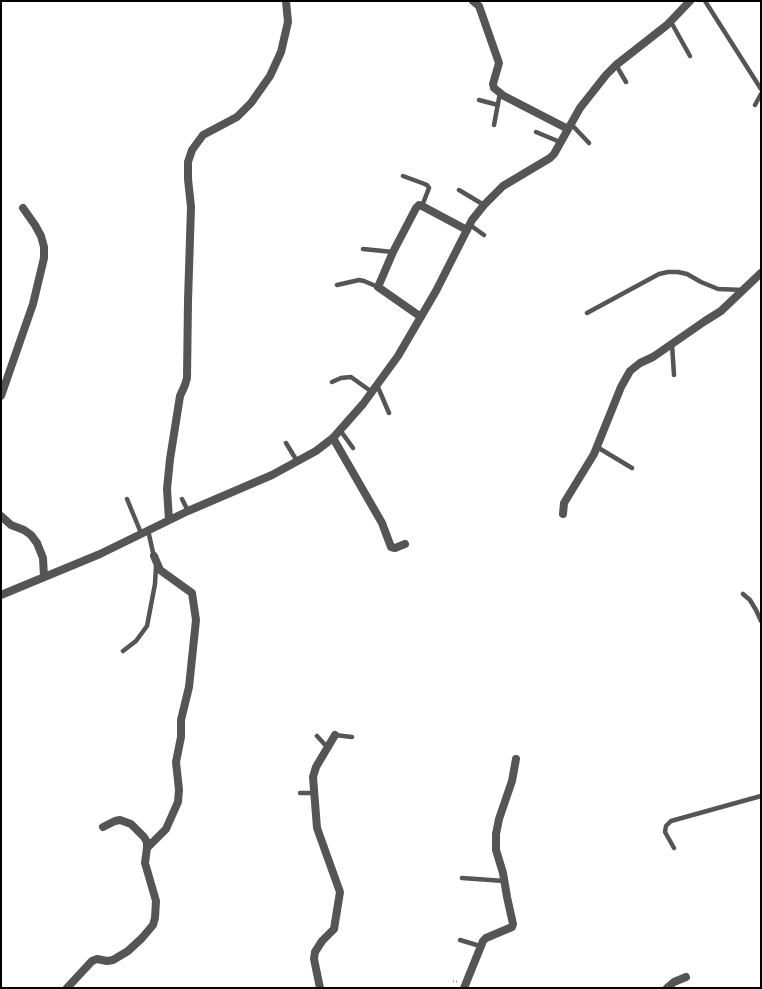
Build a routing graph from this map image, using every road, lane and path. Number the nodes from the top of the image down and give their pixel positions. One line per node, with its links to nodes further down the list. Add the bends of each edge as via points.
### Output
1 (286, 1): 54 (street, via 288,22 281,52 270,76 252,103 237,117 203,135 192,150 188,162 191,207 187,378 180,396 170,459 167,489)
2 (473, 1): 10 (street, via 478,6 499,63 493,84)
3 (690, 1): 5 (street)
4 (705, 1): 9 (lane)
5 (671, 22): 6 (lane); 7 (street)
6 (690, 56)
7 (616, 65): 8 (lane); 16 (street, via 589,96)
8 (626, 82)
9 (761, 89)
10 (500, 93): 13 (lane); 16 (street)
11 (761, 94): 14 (lane)
12 (479, 100): 13 (lane)
13 (498, 105): 15 (lane)
14 (755, 106)
15 (494, 125)
16 (569, 126): 18 (street); 19 (lane)
17 (536, 132): 18 (lane)
18 (560, 142): 22 (street, via 550,158 503,186)
19 (589, 143)
20 (403, 176): 23 (lane, via 429,188)
21 (459, 190): 22 (lane)
22 (484, 205): 25 (street)
23 (422, 206): 25 (street); 28 (street, via 416,208)
24 (23, 208): 40 (street, via 41,236 44,258 33,304)
25 (468, 227): 26 (lane); 34 (street)
26 (484, 235)
27 (363, 250): 28 (lane)
28 (393, 252): 31 (street)
29 (761, 273): 32 (street)
30 (337, 285): 31 (lane, via 359,280)
31 (378, 287): 34 (street)
32 (743, 290): 33 (lane, via 718,288 687,274 668,272 659,274); 35 (street, via 720,311)
33 (587, 313)
34 (421, 317): 38 (street)
35 (672, 344): 36 (lane); 45 (street, via 630,371)
36 (674, 375)
37 (332, 382): 39 (lane, via 346,376 351,377)
38 (377, 385): 39 (street); 41 (lane)
39 (372, 392): 42 (street)
40 (1, 396)
41 (389, 412)
42 (340, 430): 43 (street); 46 (lane)
43 (333, 438): 47 (street); 56 (street, via 382,523 391,548)
44 (286, 443): 47 (lane)
45 (597, 447): 48 (lane); 52 (street, via 564,503)
46 (352, 448)
47 (297, 461): 51 (street)
48 (632, 468)
49 (127, 499): 55 (lane)
50 (182, 499): 51 (lane)
51 (188, 511): 54 (street)
52 (563, 514)
53 (1, 516): 58 (street, via 31,535 37,543 43,558)
54 (169, 520): 55 (street)
55 (144, 532): 57 (lane); 58 (street, via 107,551)
56 (405, 544)
57 (154, 556): 62 (lane, via 157,570 147,626 136,641); 72 (street, via 160,570 192,593 196,620 189,688 181,720 181,737 176,762 178,802 166,829)
58 (44, 577): 59 (street)
59 (1, 594)
60 (743, 594): 61 (lane, via 750,600)
61 (761, 621)
62 (123, 651)
63 (335, 735): 65 (lane); 66 (street)
64 (317, 736): 66 (lane)
65 (352, 737)
66 (328, 748): 69 (street, via 313,777)
67 (516, 759): 75 (street, via 496,834 496,850)
68 (300, 793): 69 (lane)
69 (313, 793): 80 (street, via 317,828 340,892 334,929 315,952)
70 (761, 796): 73 (lane, via 672,821 666,826 665,832)
71 (103, 827): 72 (street, via 115,820 125,821 144,837)
72 (147, 848): 79 (street, via 145,863 156,901 153,924 128,951 113,960 92,961)
73 (674, 848)
74 (462, 878): 75 (lane)
75 (504, 881): 77 (street, via 512,927 486,938)
76 (460, 940): 77 (lane)
77 (480, 946): 81 (street)
78 (686, 977): 82 (street)
79 (67, 988)
80 (320, 988)
81 (464, 988)
82 (667, 988)

